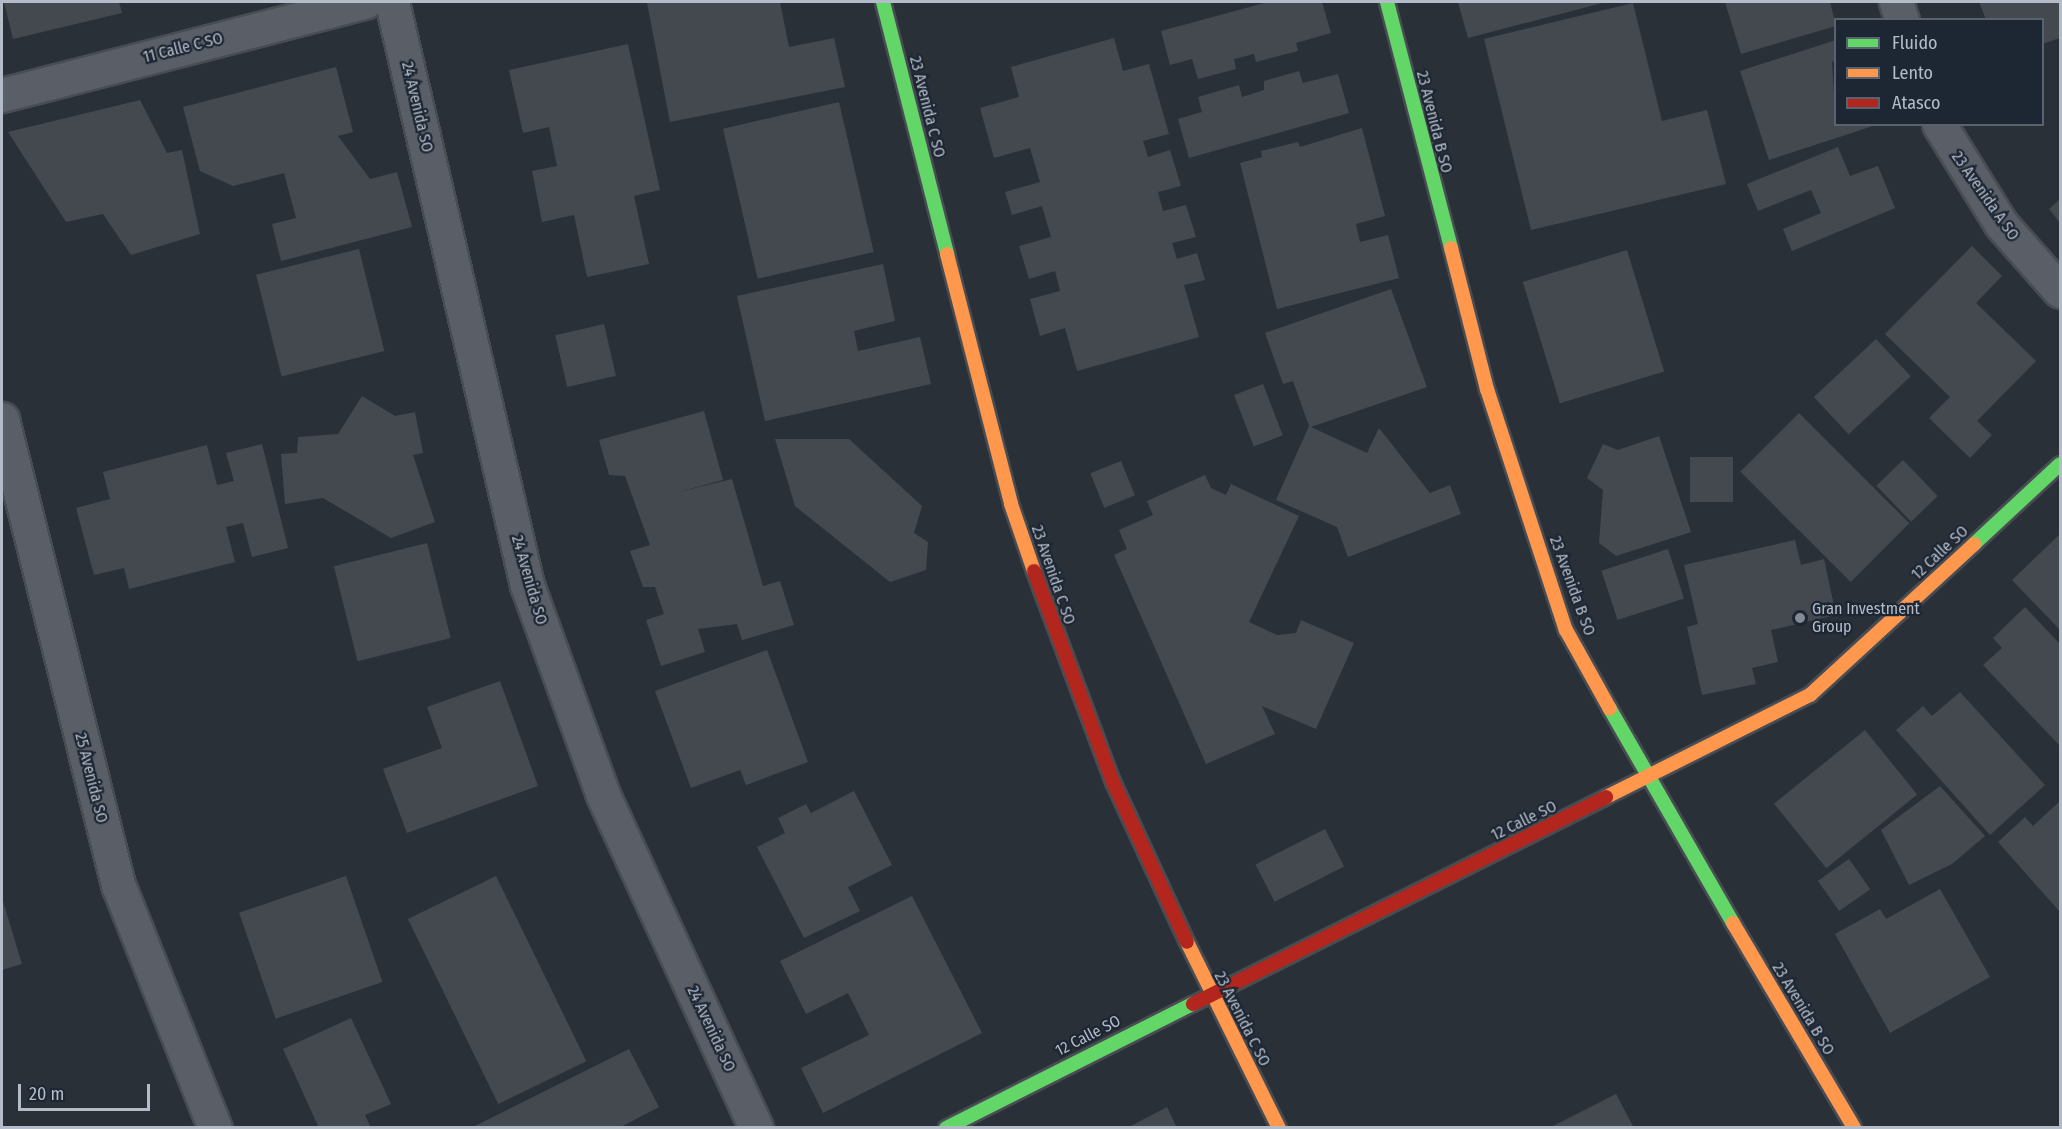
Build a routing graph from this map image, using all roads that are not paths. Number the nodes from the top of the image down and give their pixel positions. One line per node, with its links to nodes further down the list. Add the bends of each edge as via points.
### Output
1 (364, 2): 7 (street, 11 Calle C SO)
2 (392, 2): 15 (street, 24 Avenida SO, via 527,585 603,795)
3 (883, 2): 13 (street, 23 Avenida C SO, via 1011,504 1113,782)
4 (1387, 2): 12 (street, 23 Avenida B SO, via 1487,389 1566,630)
5 (1896, 2): 6 (street)
6 (1901, 18)
7 (2, 95)
8 (1940, 126): 9 (street, 23 Avenida A SO, via 2001,224)
9 (2061, 291)
10 (2, 419): 14 (street, 25 Avenida SO, via 119,887)
11 (2061, 464): 12 (street, 12 Calle SO, via 1810,695)
12 (1648, 778): 13 (street, 12 Calle SO); 18 (street, 23 Avenida B SO)
13 (1210, 993): 16 (street, 12 Calle SO); 17 (street, 23 Avenida C SO)
14 (215, 1128)
15 (756, 1128)
16 (946, 1128)
17 (1279, 1128)
18 (1854, 1128)

